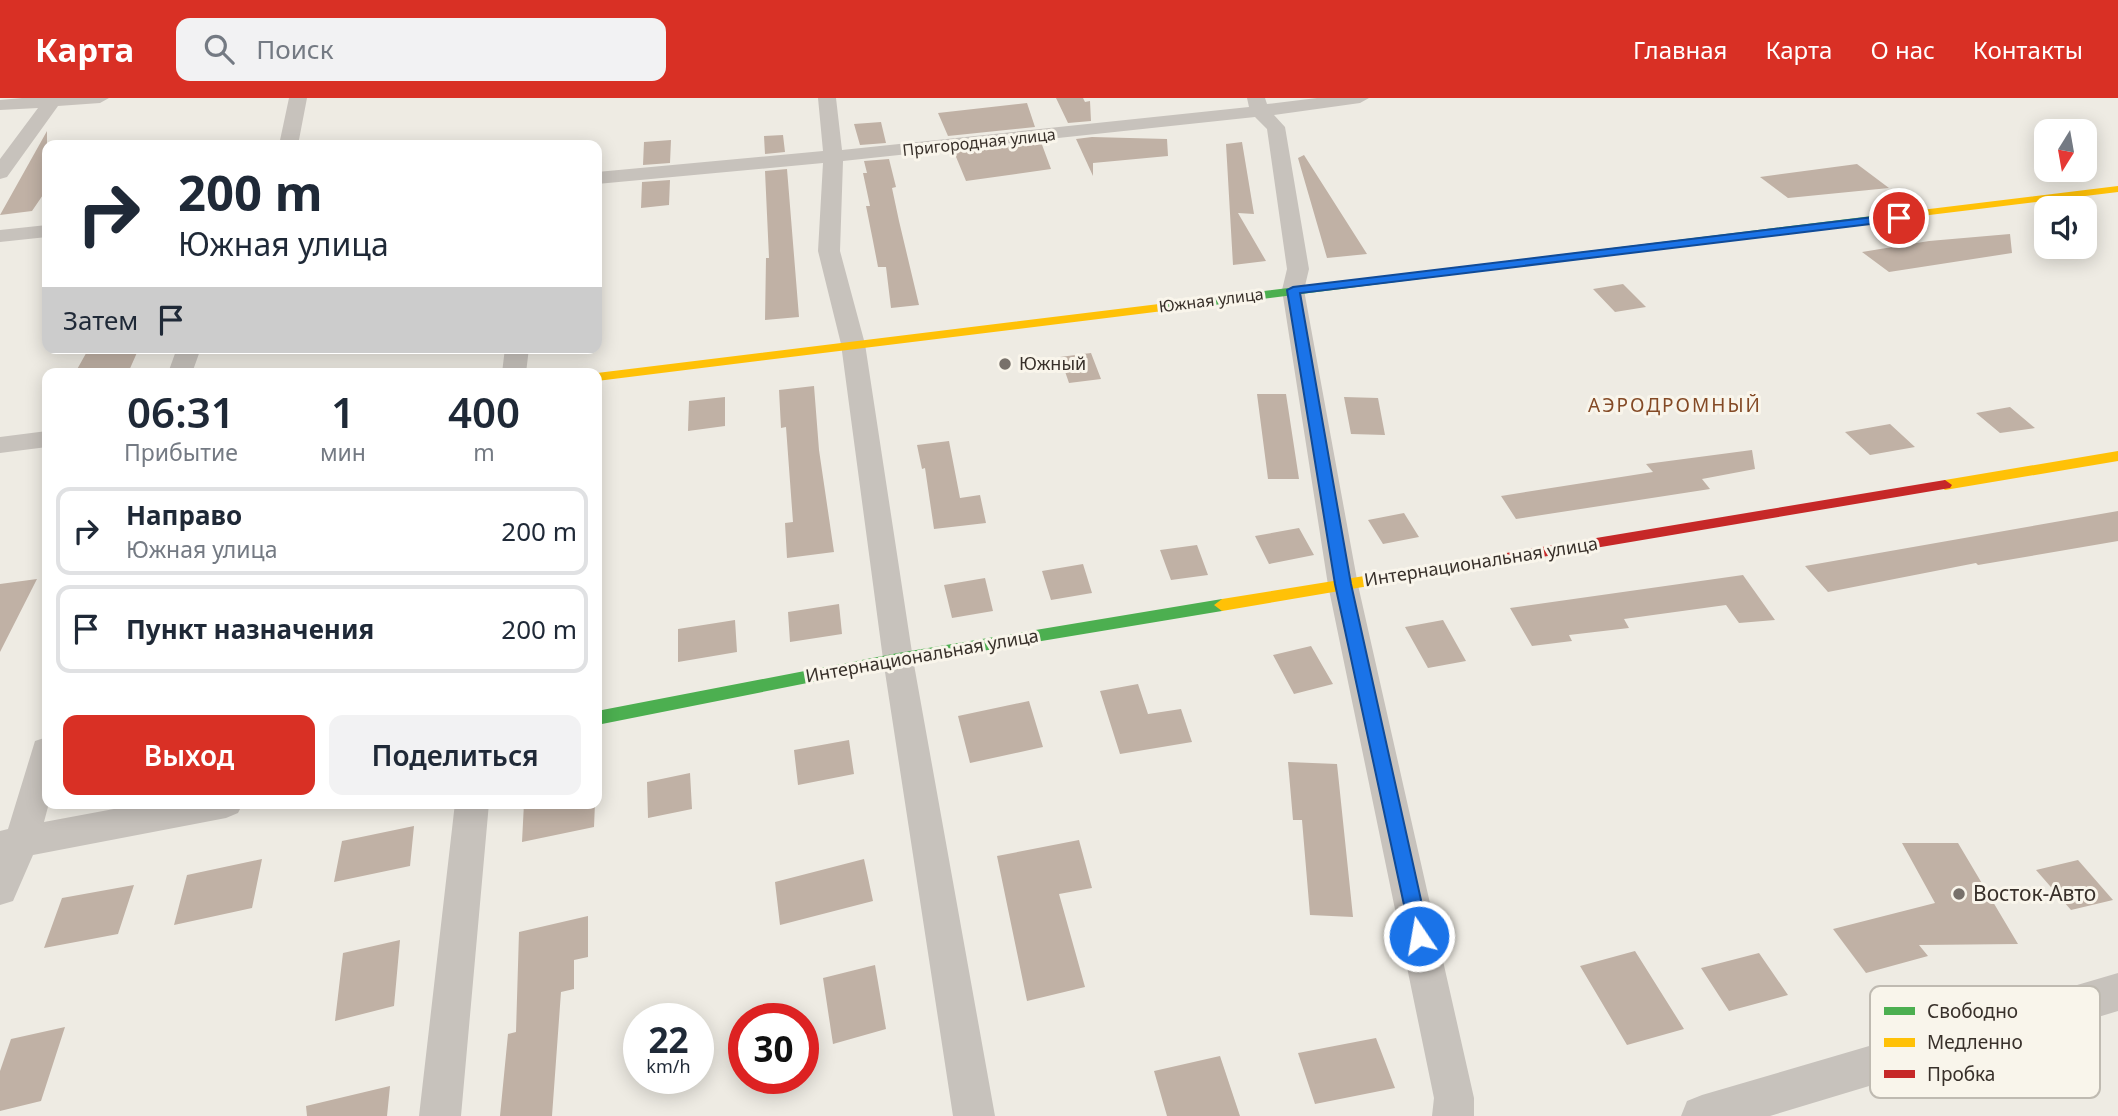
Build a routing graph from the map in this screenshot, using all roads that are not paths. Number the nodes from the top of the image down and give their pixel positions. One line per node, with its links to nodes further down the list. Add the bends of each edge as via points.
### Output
1 (100, 98): 5 (street)
2 (298, 98): 8 (street)
3 (827, 98): 9 (street)
4 (1360, 98): 7 (street, Пригородная улица)
5 (52, 102): 6 (street); 10 (street)
6 (0, 105)
7 (1258, 105): 9 (street, Пригородная улица); 15 (street, via 1276,127 1298,269)
8 (290, 140)
9 (833, 157): 11 (street, Пригородная улица); 16 (street, via 829,251)
10 (0, 173)
11 (602, 178)
12 (2118, 189): 15 (street, Южная улица)
13 (42, 232): 14 (street)
14 (0, 236)
15 (1293, 290): 16 (street, Южная улица); 21 (street)
16 (853, 344): 17 (street, Южная улица); 22 (street)
17 (602, 376)
18 (42, 440): 19 (street)
19 (0, 445)
20 (2118, 456): 21 (street, Интернациональная улица)
21 (1343, 584): 22 (street, Интернациональная улица); 34 (street, via 1454,1098)
22 (898, 659): 23 (street, Интернациональная улица); 33 (street)
23 (602, 717)
24 (42, 764): 27 (street)
25 (195, 809): 27 (street)
26 (471, 809): 32 (street)
27 (10, 845): 28 (street)
28 (0, 889)
29 (2118, 992): 30 (street)
30 (2100, 997)
31 (1870, 1066): 35 (street)
32 (440, 1116)
33 (974, 1116)
34 (1454, 1116)
35 (1702, 1116)

